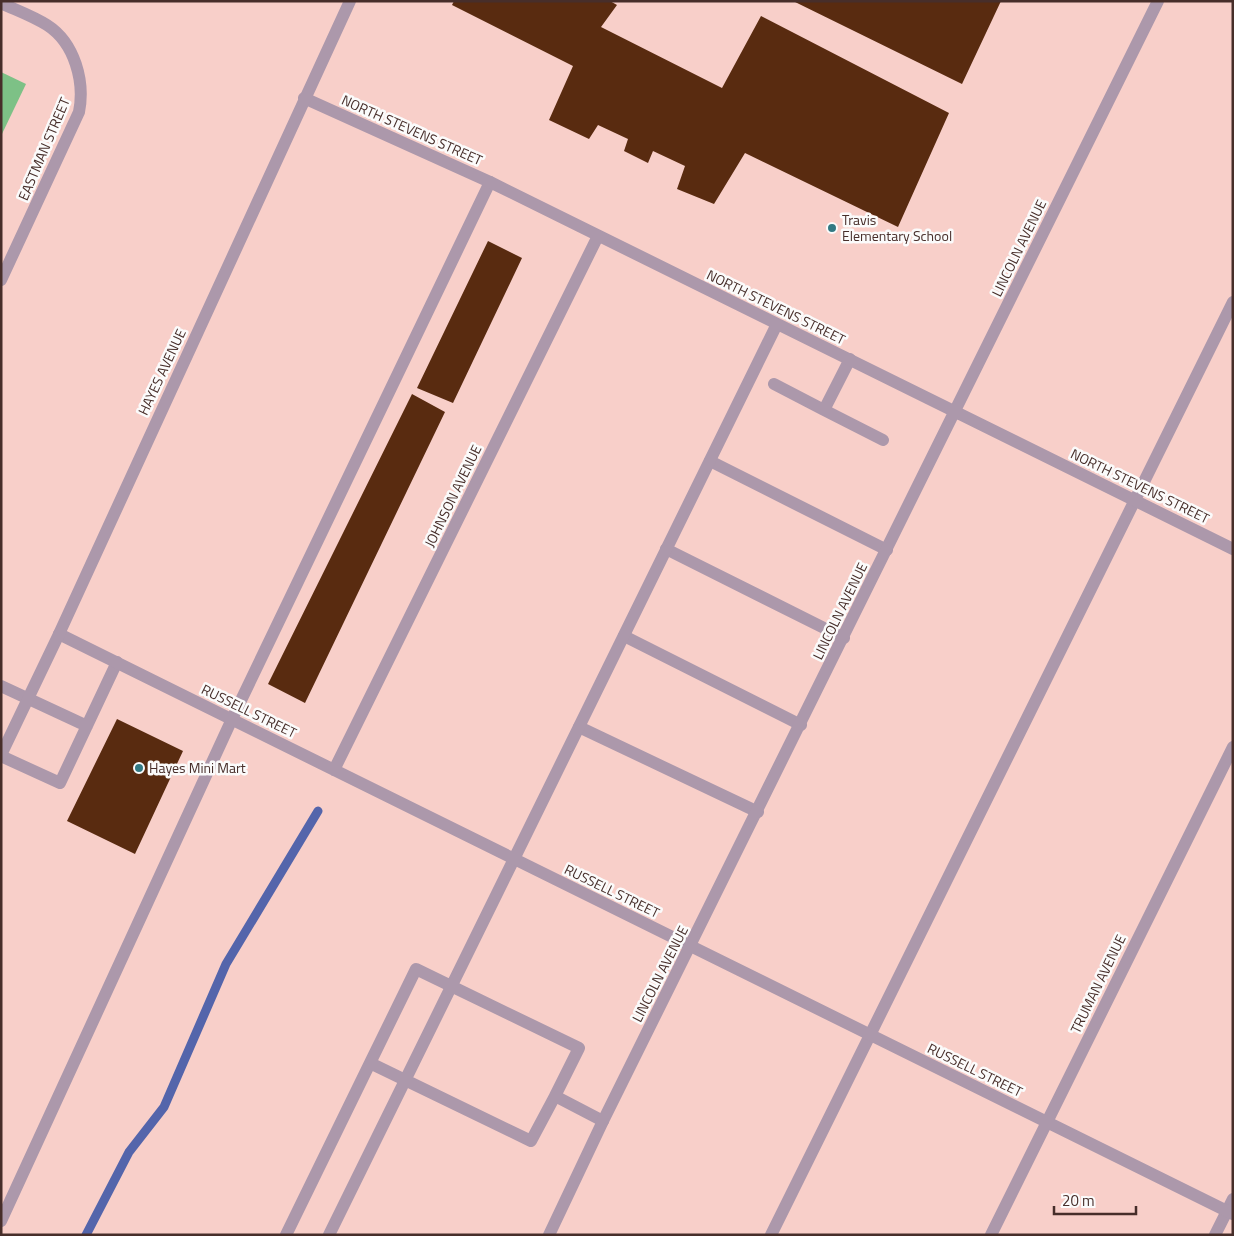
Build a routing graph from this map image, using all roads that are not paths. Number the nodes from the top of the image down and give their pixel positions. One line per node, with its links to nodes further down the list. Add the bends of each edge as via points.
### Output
1 (350, 1): 4 (street, HAYES AVENUE)
2 (1158, 1): 13 (street, LINCOLN AVENUE)
3 (1, 3): 7 (street, EASTMAN STREET, via 46,24 64,41 76,67 82,95 79,112)
4 (304, 98): 5 (street, NORTH STEVENS STREET); 20 (street, HAYES AVENUE)
5 (490, 182): 6 (street, NORTH STEVENS STREET); 26 (street)
6 (598, 236): 9 (street, NORTH STEVENS STREET); 32 (street, JOHNSON AVENUE)
7 (1, 280)
8 (1233, 302): 16 (street)
9 (777, 324): 10 (street, NORTH STEVENS STREET); 15 (street)
10 (850, 359): 12 (street); 13 (street, NORTH STEVENS STREET)
11 (774, 384): 12 (street)
12 (824, 410): 14 (street)
13 (956, 412): 16 (street, NORTH STEVENS STREET); 19 (street, LINCOLN AVENUE)
14 (883, 440)
15 (710, 462): 17 (street); 19 (street)
16 (1134, 500): 18 (street, NORTH STEVENS STREET); 37 (street)
17 (666, 549): 21 (street); 22 (street)
18 (1233, 549)
19 (887, 550): 22 (street, LINCOLN AVENUE)
20 (59, 634): 23 (street, RUSSELL STREET); 25 (street, HAYES AVENUE)
21 (624, 636): 27 (street); 29 (street)
22 (844, 638): 27 (street, LINCOLN AVENUE)
23 (116, 662): 26 (street, RUSSELL STREET); 28 (street)
24 (1, 686): 25 (street)
25 (28, 698): 28 (street); 31 (street, HAYES AVENUE)
26 (232, 719): 32 (street, RUSSELL STREET); 45 (street)
27 (801, 725): 33 (street, LINCOLN AVENUE)
28 (87, 726): 31 (street, via 60,782)
29 (579, 727): 33 (street); 34 (street)
30 (1233, 747): 42 (street, TRUMAN AVENUE)
31 (1, 756)
32 (334, 770): 34 (street, RUSSELL STREET)
33 (758, 812): 35 (street, LINCOLN AVENUE)
34 (514, 859): 35 (street, RUSSELL STREET); 36 (street)
35 (691, 947): 37 (street, RUSSELL STREET); 41 (street, LINCOLN AVENUE)
36 (452, 986): 38 (street, via 416,970); 39 (street); 40 (street, via 579,1048)
37 (870, 1035): 42 (street, RUSSELL STREET); 49 (street)
38 (370, 1064): 39 (street); 46 (street)
39 (406, 1081): 40 (street, via 532,1141); 47 (street)
40 (555, 1096): 41 (street)
41 (604, 1121): 48 (street, LINCOLN AVENUE)
42 (1046, 1122): 44 (street, RUSSELL STREET); 50 (street, TRUMAN AVENUE)
43 (1233, 1200): 44 (street)
44 (1230, 1213): 51 (street)
45 (1, 1221)
46 (286, 1235)
47 (329, 1235)
48 (549, 1235)
49 (771, 1235)
50 (991, 1235)
51 (1215, 1235)

